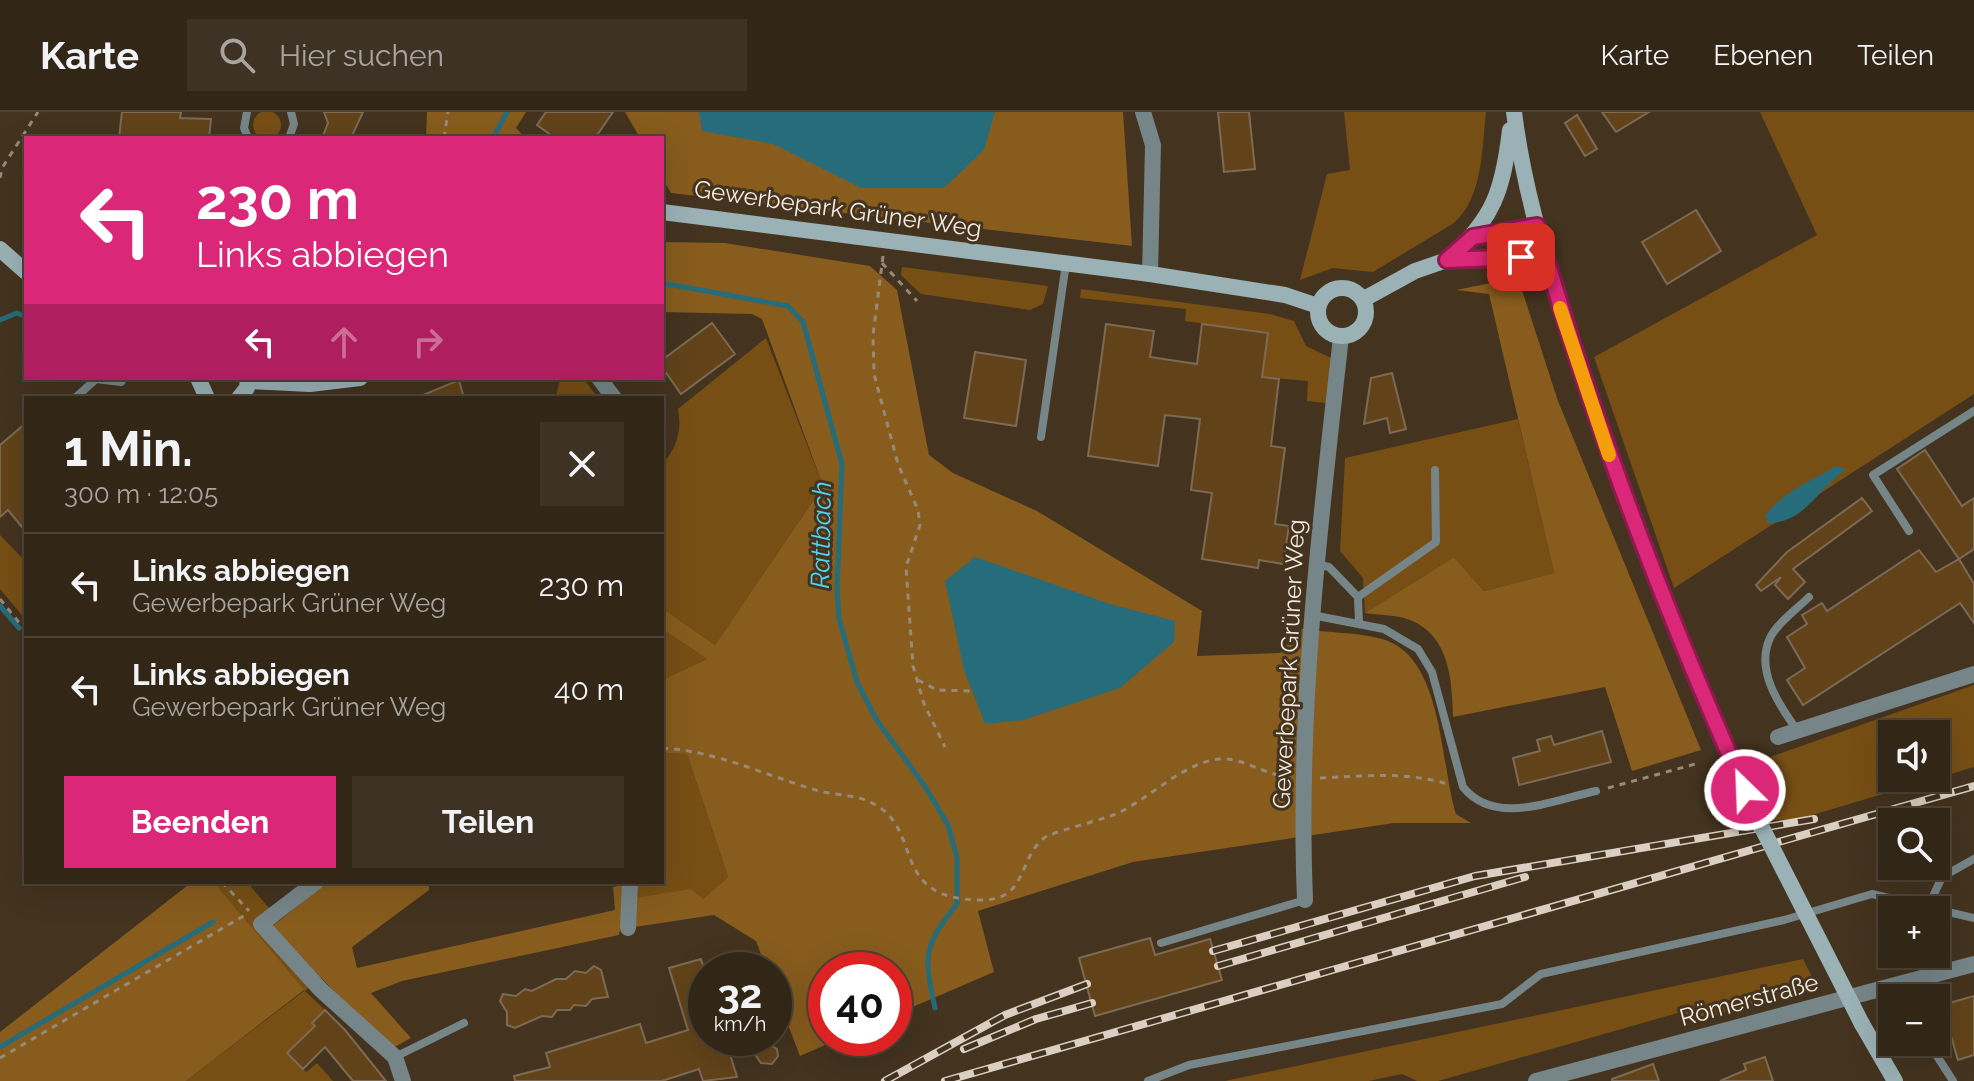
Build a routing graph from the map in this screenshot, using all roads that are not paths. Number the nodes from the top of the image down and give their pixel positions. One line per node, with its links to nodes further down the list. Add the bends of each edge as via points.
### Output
1 (247, 112): 5 (lane)
2 (291, 112): 6 (lane)
3 (1143, 112): 15 (street, via 1153,145)
4 (1513, 112): 8 (street); 9 (street, via 1504,179)
5 (247, 136)
6 (290, 136)
7 (664, 212): 13 (street, Gewerbepark Grüner Weg)
8 (1537, 226): 9 (street); 11 (street)
9 (1473, 237): 12 (street)
10 (0, 249): 14 (street)
11 (1545, 255): 12 (street); 53 (street, bridge, via 1594,412 1659,590 1756,816)
12 (1447, 260): 16 (street)
13 (1066, 263): 15 (street, Gewerbepark Grüner Weg); 24 (lane)
14 (24, 270)
15 (1150, 274): 17 (street, Gewerbepark Grüner Weg, via 1285,295)
16 (1364, 299): 17 (street, via 1344,287 1323,296); 18 (street, via 1367,309 1360,329)
17 (1318, 306): 18 (street, via 1322,327)
18 (1341, 337): 27 (street, Gewerbepark Grüner Weg)
19 (95, 380): 22 (lane)
20 (248, 380): 21 (street)
21 (343, 380)
22 (77, 396)
23 (1974, 411): 26 (lane, via 1873,475)
24 (1041, 437)
25 (1435, 470): 28 (lane, via 1436,542)
26 (1909, 531)
27 (1316, 563): 28 (lane, via 1329,567); 30 (street, Gewerbepark Grüner Weg)
28 (1358, 597): 31 (lane)
29 (1809, 597): 33 (lane, via 1770,637 1766,672)
30 (1311, 615): 31 (lane); 41 (street, Gewerbepark Grüner Weg, via 1302,836)
31 (1359, 623): 35 (lane, via 1399,635 1426,659 1463,787 1472,799 1511,809)
32 (1974, 674): 33 (street)
33 (1797, 731): 34 (street)
34 (1778, 737)
35 (1596, 791)
36 (1974, 859): 40 (lane, via 1942,877)
37 (313, 884): 49 (street, via 261,924 321,990)
38 (630, 884): 44 (street)
39 (1881, 896): 51 (lane, via 1541,974 1502,1004 1189,1065)
40 (1933, 896)
41 (1305, 900): 45 (lane)
42 (1950, 912): 43 (lane)
43 (1974, 918)
44 (628, 928)
45 (1161, 943)
46 (1974, 964): 52 (street, Römerstraße, via 1896,989)
47 (464, 1023): 49 (lane)
48 (1937, 1056): 54 (lane)
49 (395, 1057): 50 (street)
50 (403, 1081)
51 (1148, 1081)
52 (1536, 1081)
53 (1895, 1081)
54 (1953, 1081)

